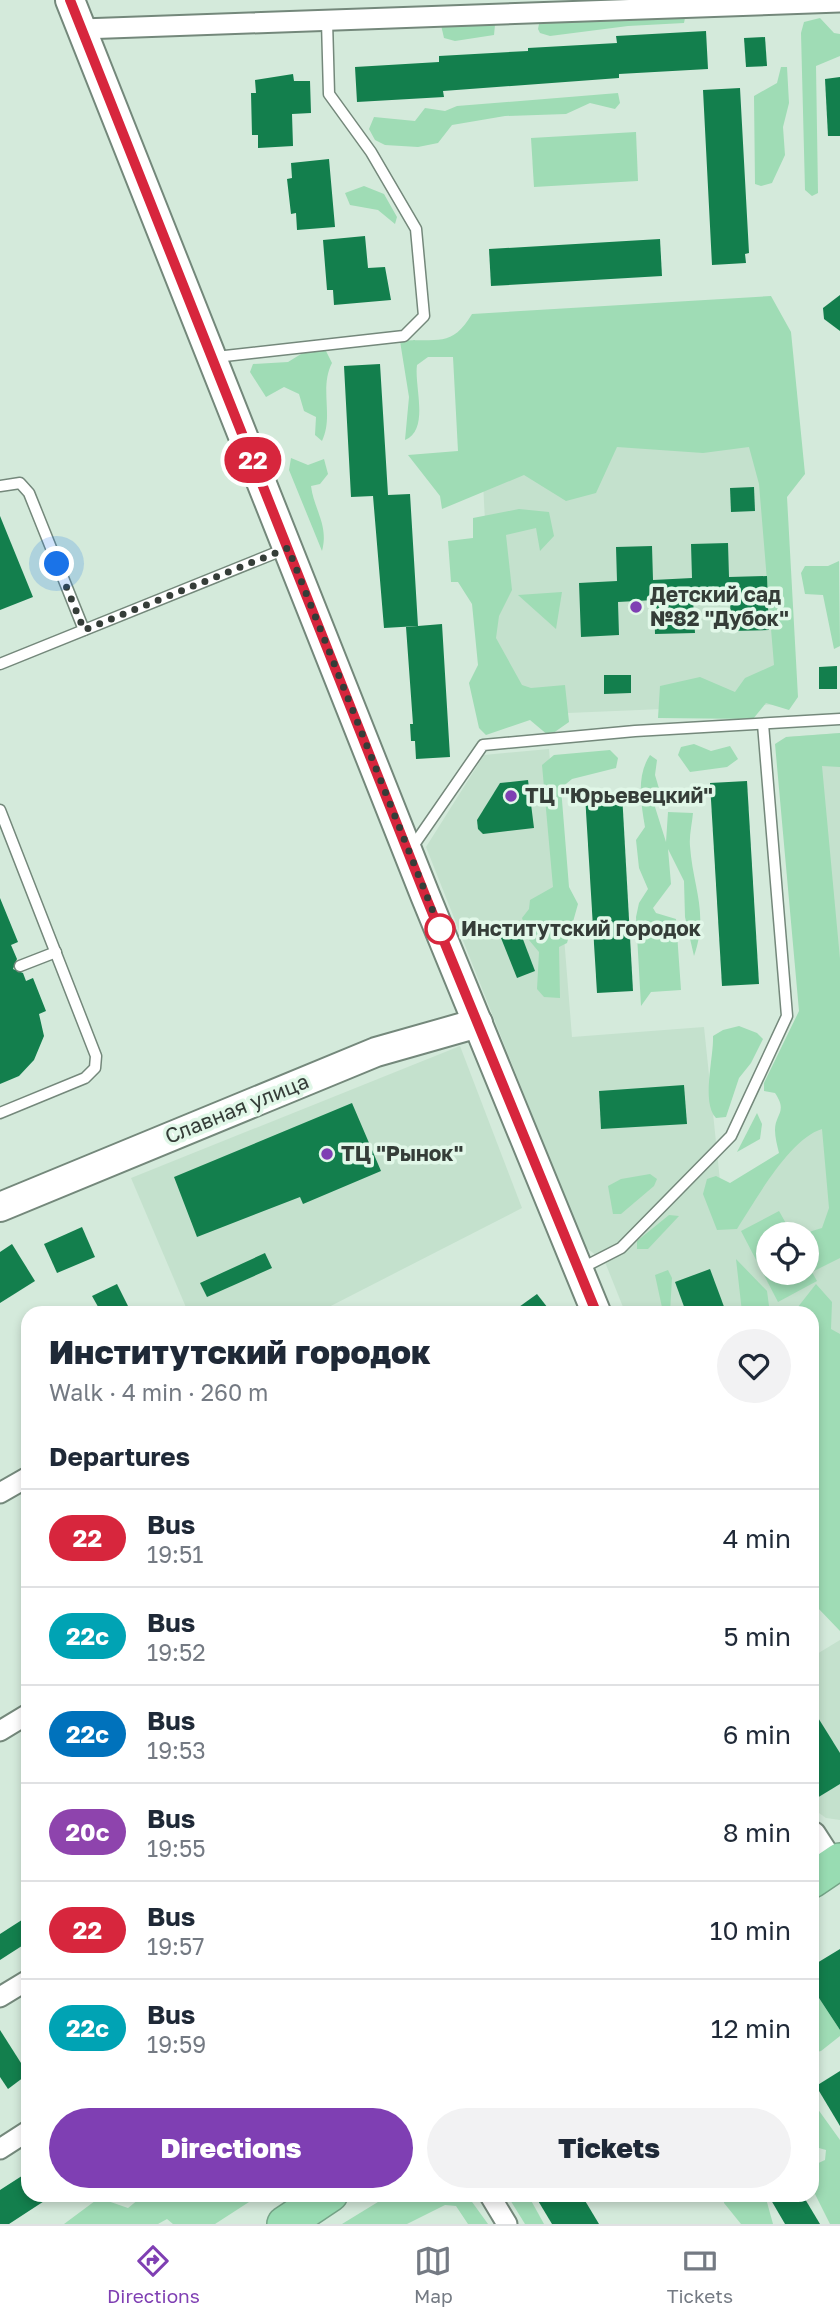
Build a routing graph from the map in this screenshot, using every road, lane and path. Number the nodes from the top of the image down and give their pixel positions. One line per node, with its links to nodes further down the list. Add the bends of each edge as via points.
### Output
1 (70, 0): 5 (street)
2 (813, 1): 3 (street); 4 (street)
3 (840, 2)
4 (327, 21): 5 (street); 6 (lane, via 329,94 371,152 416,229 424,316 404,336)
5 (82, 29): 6 (street)
6 (212, 357): 8 (street)
7 (0, 486): 9 (lane, via 20,483 29,493)
8 (288, 548): 9 (lane); 14 (street)
9 (84, 630): 10 (lane)
10 (0, 664)
11 (840, 719): 12 (lane)
12 (763, 724): 14 (lane, via 483,746); 20 (lane, via 787,1016 731,1136 621,1248)
13 (0, 810): 15 (lane)
14 (408, 852): 17 (street)
15 (56, 952): 16 (lane); 18 (lane, via 96,1056 95,1068 85,1078)
16 (20, 967)
17 (478, 1023): 19 (street, Славная улица, via 376,1052); 20 (street)
18 (0, 1113)
19 (0, 1207)
20 (579, 1270): 21 (street)
21 (594, 1306)
22 (21, 1481): 23 (street)
23 (0, 1493)
24 (21, 1718): 25 (street)
25 (0, 1731)
26 (819, 1850): 27 (street)
27 (828, 1869)
28 (21, 1984): 29 (street)
29 (0, 1997)
30 (21, 2135): 31 (street)
31 (0, 2148)
32 (318, 2202): 34 (highway)
33 (494, 2202): 35 (street)
34 (285, 2224)
35 (506, 2224)

